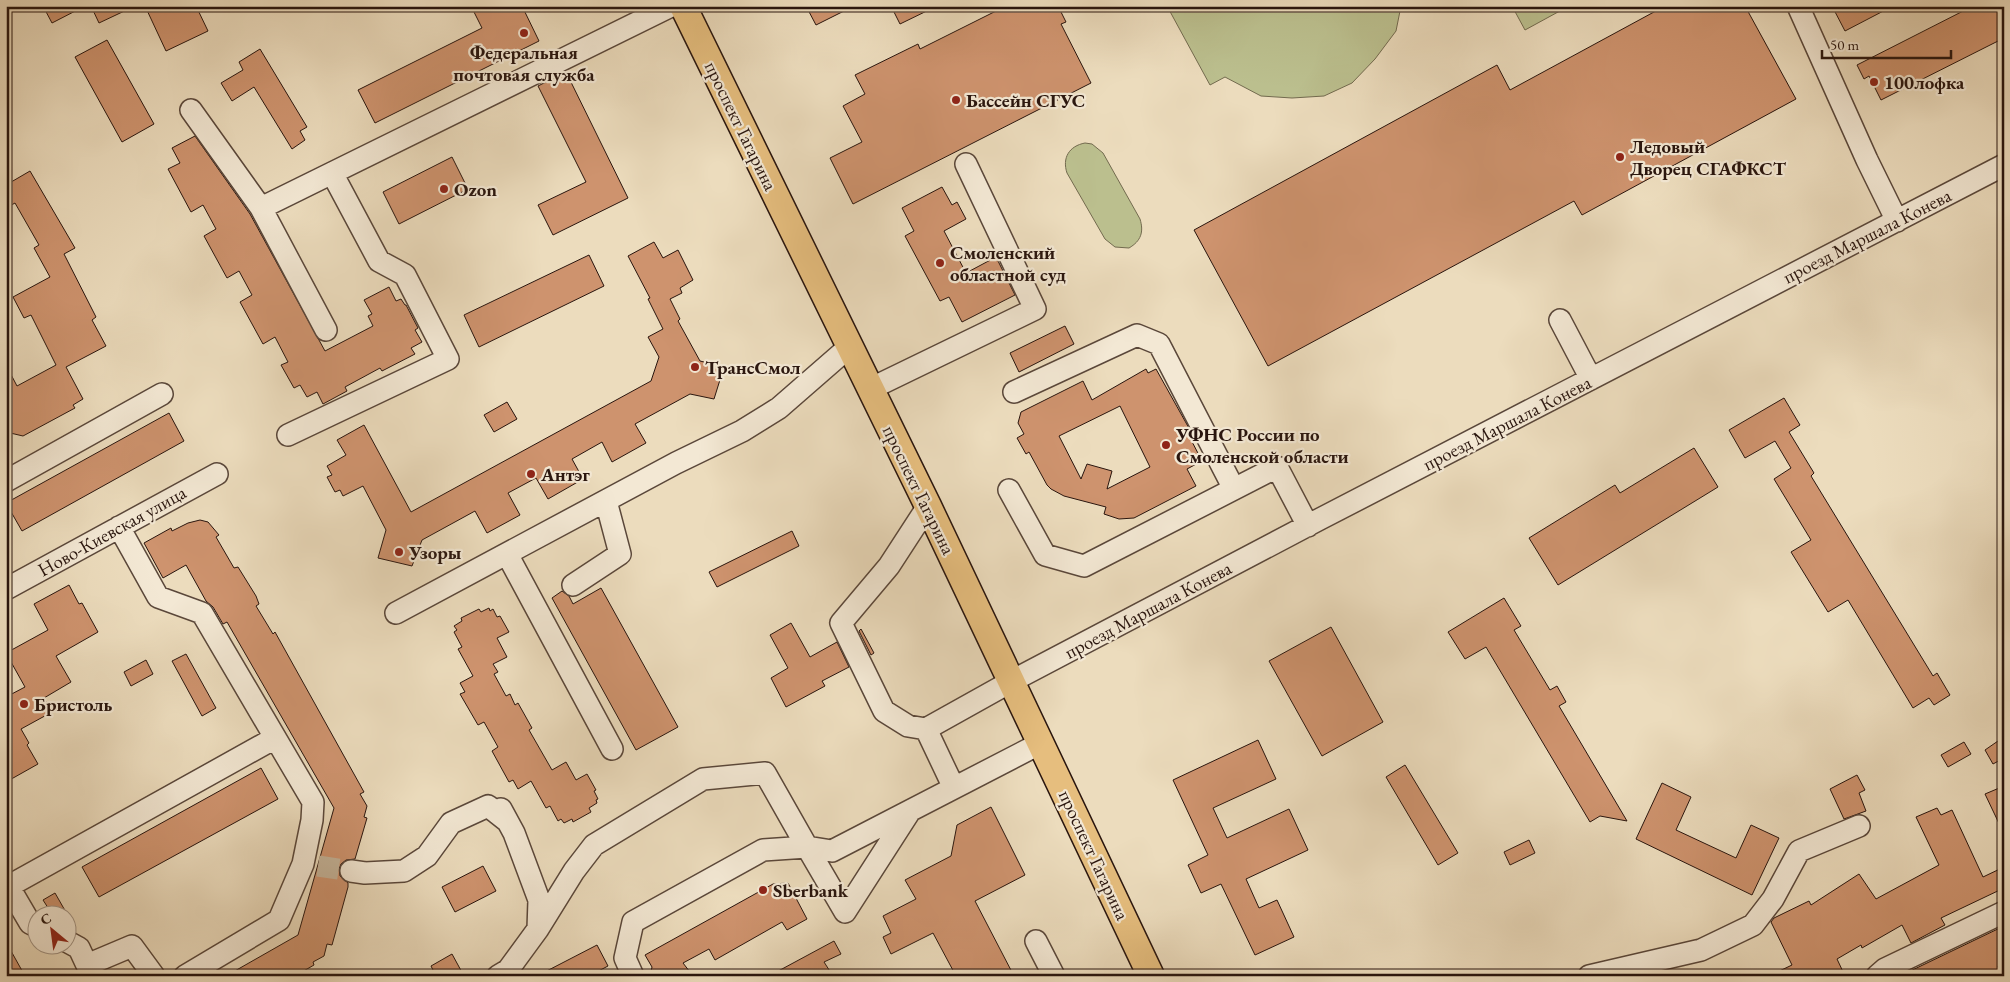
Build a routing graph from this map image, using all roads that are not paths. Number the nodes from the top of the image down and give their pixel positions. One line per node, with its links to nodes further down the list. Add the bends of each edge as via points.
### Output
1 (671, 6): 7 (street)
2 (683, 6): 12 (main road, проспект Гагарина)
3 (1798, 6): 9 (street)
4 (191, 110): 8 (street)
5 (966, 164): 14 (street, via 1035,309)
6 (2004, 165): 9 (street, проезд Маршала Конева)
7 (332, 172): 8 (street); 17 (street, via 379,261 405,275 448,359)
8 (261, 208): 11 (street)
9 (1897, 221): 13 (street, проезд Маршала Конева)
10 (1560, 320): 13 (street)
11 (326, 330)
12 (849, 347): 14 (main road, проспект Гагарина); 22 (street, via 779,408)
13 (1591, 380): 24 (street, проезд Маршала Конева)
14 (870, 388): 23 (main road, проспект Гагарина)
15 (1014, 392): 20 (street, via 1137,335 1159,344)
16 (162, 394): 19 (street)
17 (288, 435)
18 (217, 474): 25 (street, Ново-Киевская улица)
19 (6, 481)
20 (1234, 489): 21 (street, via 1084,566 1045,555); 24 (street, via 1277,467)
21 (1009, 490)
22 (606, 501): 26 (street); 27 (street, via 620,554)
23 (928, 506): 30 (main road, проспект Гагарина); 31 (street, via 889,566 841,623 884,711 908,726)
24 (1308, 526): 30 (street, проезд Маршала Конева)
25 (119, 527): 28 (street, Ново-Киевская улица); 32 (street, via 158,597 202,613)
26 (507, 554): 29 (street); 34 (street)
27 (573, 585)
28 (6, 589)
29 (396, 613)
30 (1012, 682): 31 (street, проезд Маршала Конева); 33 (main road, проспект Гагарина)
31 (926, 729): 35 (street)
32 (275, 738): 40 (street); 48 (street, via 313,802 310,865 279,920)
33 (1041, 743): 35 (street); 52 (main road, проспект Гагарина)
34 (612, 749)
35 (954, 788): 36 (street)
36 (910, 810): 38 (street, via 832,851); 38 (street, via 844,912)
37 (1859, 826): 53 (street, via 1799,851 1773,899 1753,925 1701,950)
38 (807, 847): 43 (street, via 766,773 704,780 594,845); 50 (street, via 763,850 633,922 624,958)
39 (351, 871): 43 (street, via 404,871 427,856 451,823 488,806 504,814 514,833 539,900)
40 (7, 884): 42 (street)
41 (2004, 912): 54 (street, via 1885,969)
42 (28, 920)
43 (538, 929): 49 (street, via 508,970)
44 (1036, 941): 51 (street)
45 (78, 947): 46 (street)
46 (90, 970): 47 (street, via 132,946)
47 (154, 976)
48 (185, 976)
49 (498, 976)
50 (633, 976)
51 (1054, 976)
52 (1151, 976)
53 (1589, 976)
54 (1877, 976)

